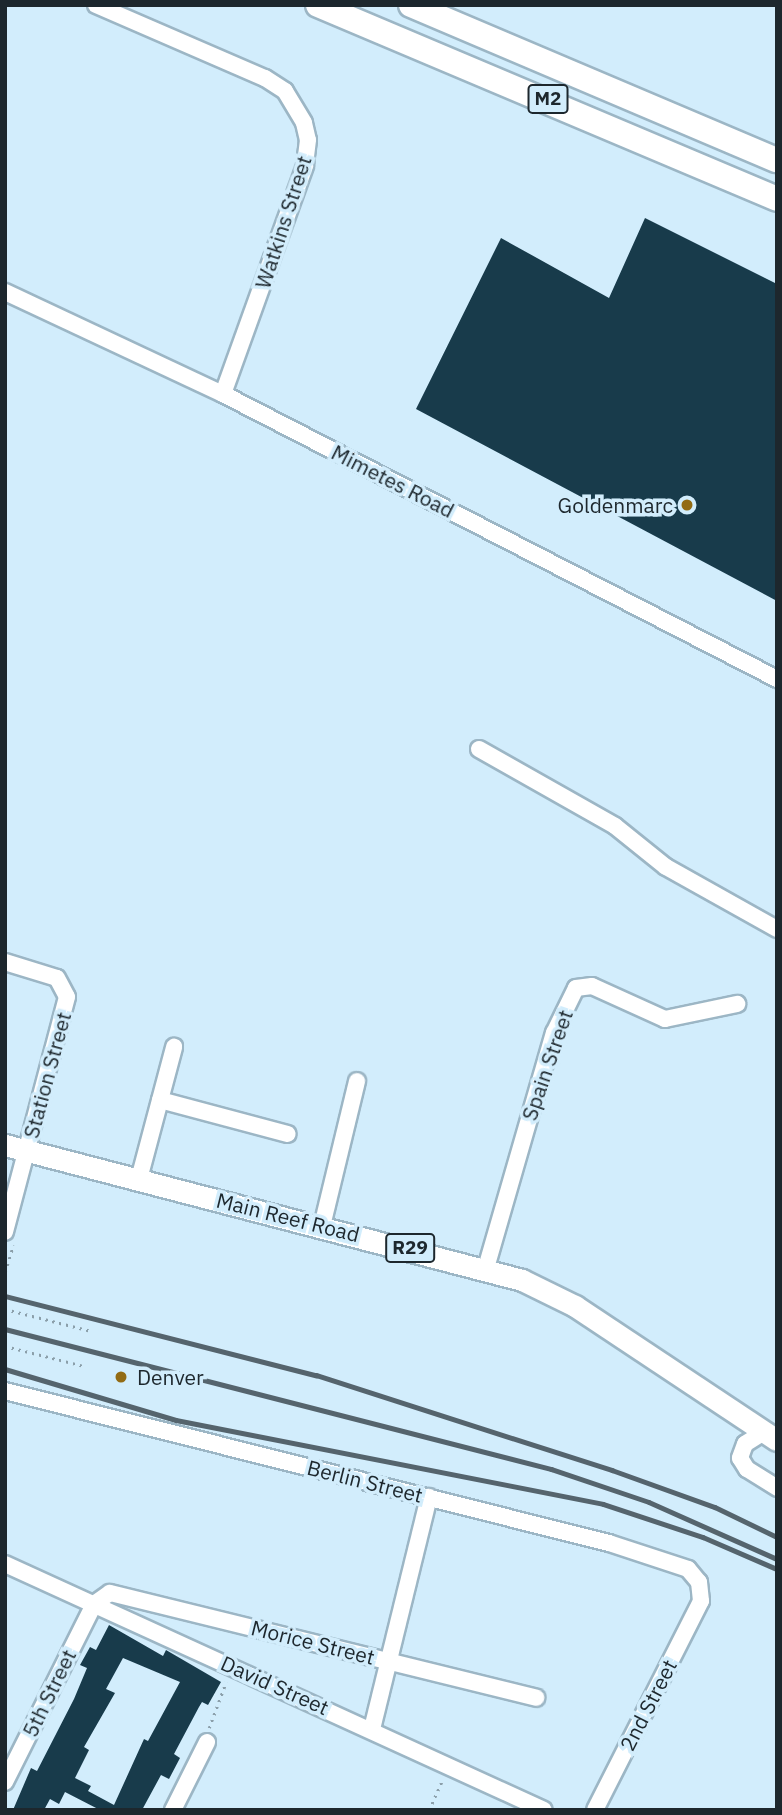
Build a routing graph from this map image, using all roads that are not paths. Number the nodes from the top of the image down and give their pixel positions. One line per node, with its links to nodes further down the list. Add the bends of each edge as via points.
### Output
1 (96, 5): 7 (street, Watkins Street, via 265,78 285,91 304,123 308,140 305,166)
2 (318, 5): 5 (highway, M2)
3 (411, 5): 4 (highway, M2)
4 (777, 160)
5 (777, 199)
6 (5, 292): 7 (street, Mimetes Road)
7 (223, 394): 8 (street, Mimetes Road)
8 (777, 678)
9 (479, 748): 10 (street, via 615,826 666,867)
10 (777, 929)
11 (5, 962): 18 (street, Station Street, via 42,971 63,984 67,997)
12 (737, 1004): 22 (street, Spain Street, via 665,1019 592,986 576,988 554,1033)
13 (174, 1047): 15 (street)
14 (357, 1081): 20 (street)
15 (160, 1100): 16 (street); 19 (street)
16 (288, 1134)
17 (5, 1145): 18 (main road, Main Reef Road / R29)
18 (28, 1151): 19 (main road, Main Reef Road / R29); 21 (street, Station Street)
19 (139, 1179): 20 (main road, Main Reef Road / R29)
20 (322, 1226): 22 (main road, Main Reef Road / R29)
21 (9, 1237)
22 (486, 1268): 24 (main road, Main Reef Road / R29, via 575,1306)
23 (5, 1391): 26 (street, Berlin Street)
24 (770, 1436): 25 (street, via 741,1450 740,1458 747,1469)
25 (777, 1488)
26 (429, 1497): 28 (street, Berlin Street, via 670,1559 694,1575); 32 (street)
27 (5, 1563): 29 (street, David Street)
28 (701, 1601): 39 (street, 2nd Street)
29 (93, 1604): 30 (street, Morice Street, via 114,1593); 31 (street, David Street); 36 (street, 5th Street)
30 (169, 1606): 31 (street); 32 (street, Morice Street)
31 (162, 1634): 34 (street, David Street)
32 (390, 1662): 33 (street, Morice Street); 34 (street)
33 (536, 1698)
34 (372, 1729): 38 (street, David Street)
35 (207, 1742): 37 (street)
36 (5, 1782)
37 (173, 1810)
38 (544, 1810)
39 (595, 1810)

